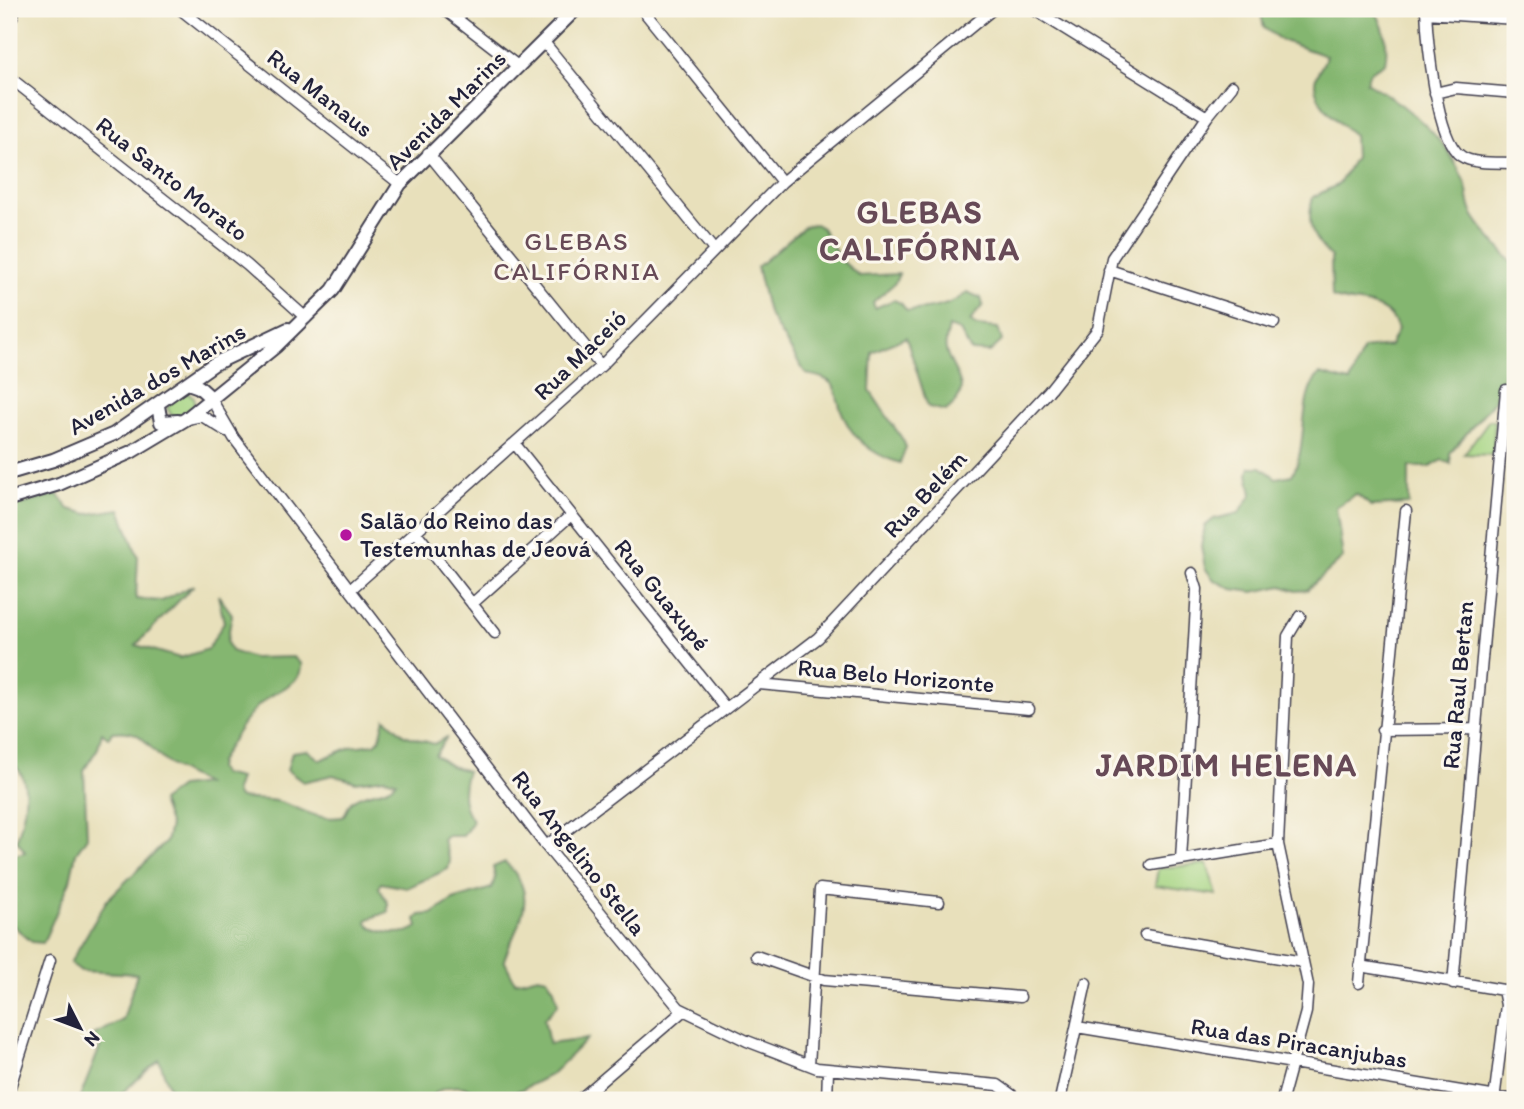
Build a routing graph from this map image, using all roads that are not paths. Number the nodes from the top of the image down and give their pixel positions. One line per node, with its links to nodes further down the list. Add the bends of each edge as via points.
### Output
1 (15, 9): 10 (street)
2 (180, 9): 21 (street, Rua Manaus)
3 (444, 9): 12 (street)
4 (576, 9): 11 (street, Avenida Marins)
5 (642, 9): 20 (street)
6 (993, 9): 20 (street, Rua Maceió)
7 (1033, 9): 17 (street)
8 (1426, 11): 9 (street); 15 (street)
9 (1515, 19)
10 (9, 25)
11 (542, 41): 12 (street, Avenida Marins); 22 (street)
12 (519, 67): 18 (street, Avenida Marins)
13 (9, 77): 24 (street, Rua Santo Morato, via 247,265)
14 (1232, 86): 17 (street, Rua Belém)
15 (1436, 93): 16 (street, via 1456,88); 19 (street, via 1444,129 1459,155)
16 (1515, 93)
17 (1207, 117): 23 (street, Rua Belém, via 1112,258)
18 (428, 153): 21 (street, Avenida Marins); 26 (street)
19 (1515, 163)
20 (782, 182): 22 (street, Rua Maceió)
21 (400, 184): 24 (street, Avenida Marins, via 333,290)
22 (715, 250): 26 (street, Rua Maceió)
23 (1109, 270): 25 (street); 44 (street, Rua Belém, via 1098,329 1048,392 827,629)
24 (306, 318): 27 (street, Avenida dos Marins, via 215,364); 29 (street, Avenida dos Marins)
25 (1274, 323)
26 (601, 366): 33 (street, Rua Maceió)
27 (188, 383): 29 (street); 30 (street, Avenida dos Marins)
28 (1506, 390): 47 (street, Rua Raul Bertan)
29 (210, 397): 31 (street, Avenida dos Marins); 32 (street)
30 (158, 406): 31 (street, via 161,422); 34 (street, Avenida dos Marins, via 114,434)
31 (186, 419): 32 (street, via 211,419); 35 (street, Avenida dos Marins, via 96,470)
32 (234, 438): 40 (street, Rua Angelino Stella)
33 (515, 444): 37 (street, Rua Guaxupé); 38 (street, Rua Maceió)
34 (9, 473)
35 (9, 499)
36 (1406, 511): 48 (street)
37 (571, 515): 41 (street); 45 (street, Rua Guaxupé)
38 (416, 532): 40 (street, Rua Maceió); 41 (street)
39 (1192, 573): 51 (street, via 1197,589)
40 (350, 590): 50 (street, Rua Angelino Stella)
41 (472, 604): 43 (street)
42 (1300, 616): 49 (street, via 1288,636)
43 (495, 633)
44 (759, 684): 45 (street, Rua Belém); 46 (street, Rua Belo Horizonte)
45 (725, 707): 50 (street, Rua Belém)
46 (1029, 709)
47 (1475, 729): 48 (street); 62 (street, Rua Raul Bertan)
48 (1382, 730): 58 (street)
49 (1278, 844): 51 (street); 57 (street)
50 (546, 846): 64 (street, Rua Angelino Stella)
51 (1181, 860): 52 (street)
52 (1151, 865)
53 (939, 902): 59 (street, via 820,889)
54 (1144, 935): 57 (street)
55 (756, 956): 59 (street)
56 (50, 960): 69 (street)
57 (1303, 962): 66 (street, via 1308,985 1306,1012)
58 (1360, 965): 61 (street); 62 (street)
59 (815, 976): 63 (street); 67 (street)
60 (1086, 983): 65 (street)
61 (1359, 983)
62 (1453, 984): 70 (street, via 1503,990 1506,1005)
63 (1020, 998)
64 (683, 1011): 67 (street, Rua Angelino Stella); 71 (street)
65 (1077, 1027): 66 (street, Rua das Piracanjubas); 74 (street)
66 (1290, 1064): 70 (street, Rua das Piracanjubas); 75 (street)
67 (809, 1065): 68 (street, Rua Angelino Stella)
68 (828, 1070): 72 (street); 73 (street, Rua Angelino Stella, via 998,1086)
69 (9, 1090)
70 (1494, 1098): 76 (street, Rua das Piracanjubas)
71 (579, 1100)
72 (827, 1100)
73 (1014, 1100)
74 (1060, 1100)
75 (1282, 1100)
76 (1515, 1100)

